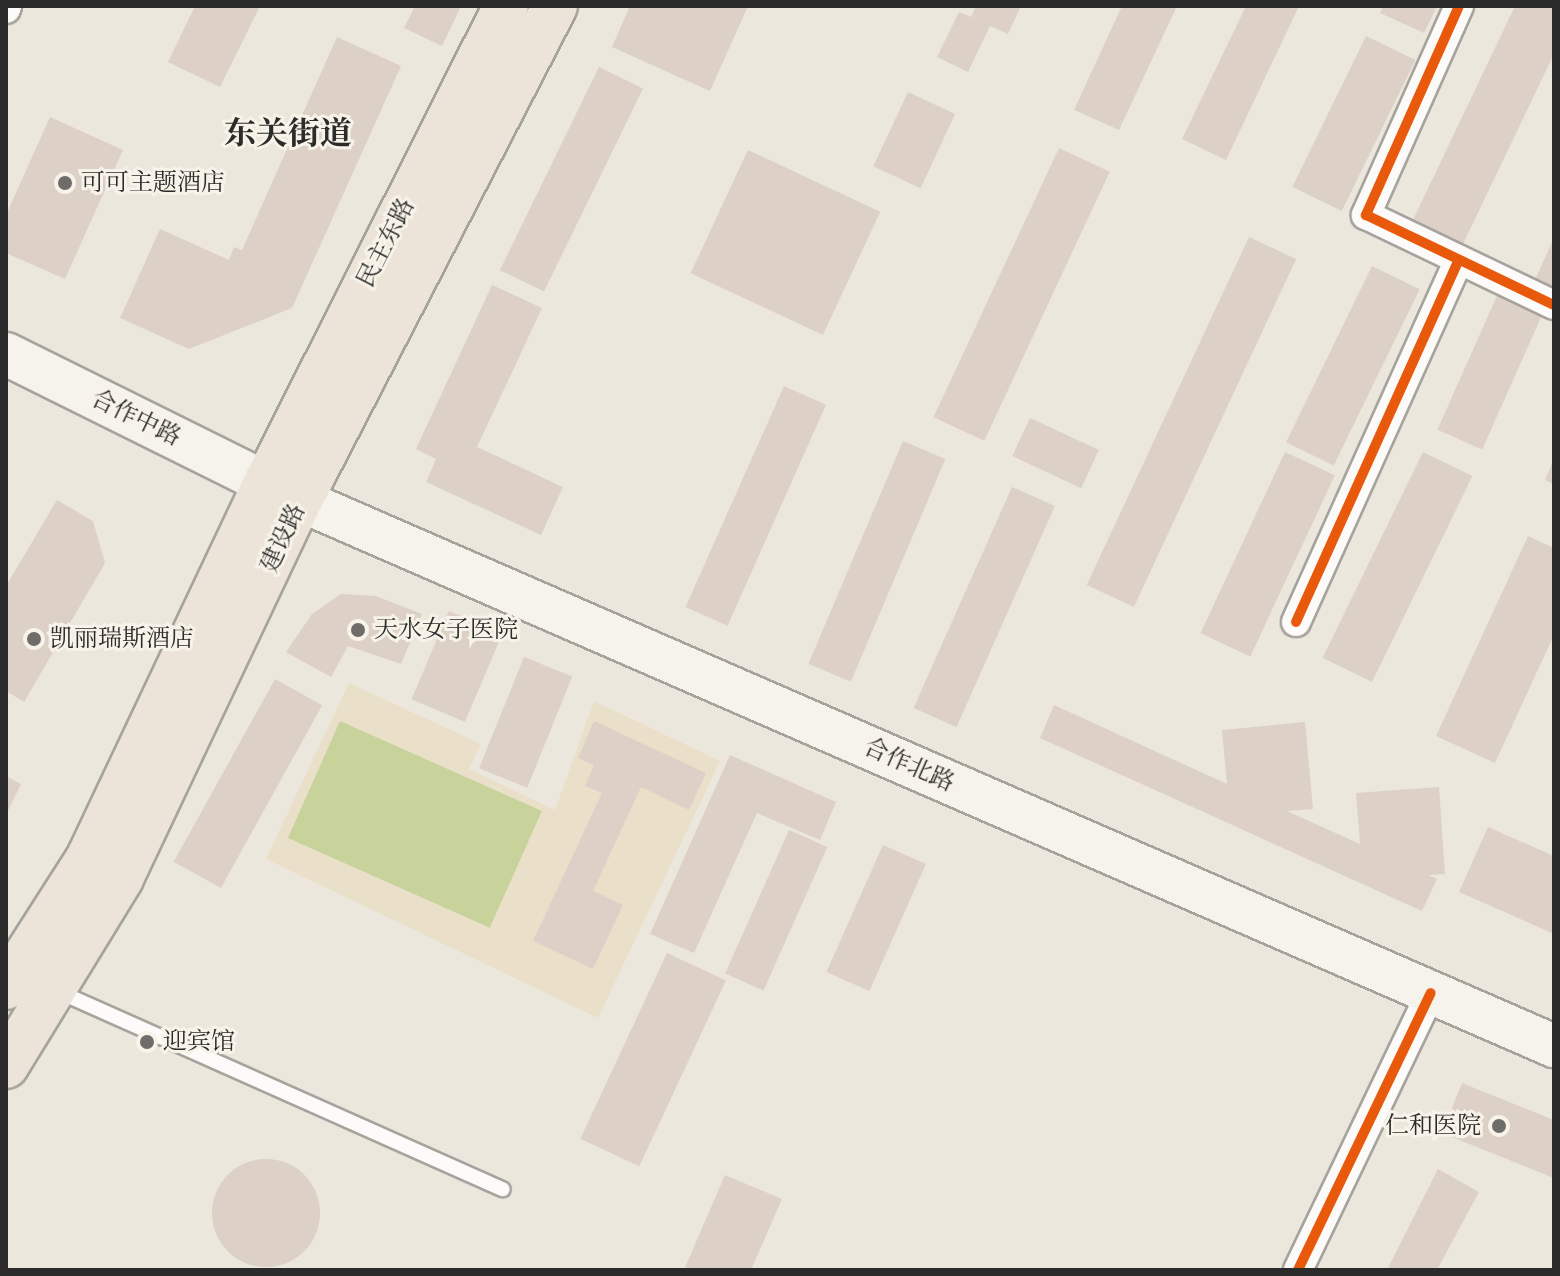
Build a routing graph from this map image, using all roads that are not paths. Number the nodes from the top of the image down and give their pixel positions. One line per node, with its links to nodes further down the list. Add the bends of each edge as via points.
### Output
1 (506, 6): 7 (main road, 民主东路)
2 (555, 6): 7 (main road, 建设路)
3 (1459, 6): 4 (street, via 1366,215)
4 (1459, 260): 5 (street); 8 (street)
5 (1554, 305)
6 (6, 354): 7 (main road, 合作中路)
7 (284, 490): 9 (main road, 建设路, via 89,857); 10 (main road, 建设路, via 121,878); 11 (main road, 合作北路)
8 (1296, 622)
9 (6, 987)
10 (55, 990): 13 (main road, 建设路); 14 (lane)
11 (1431, 993): 12 (main road, 合作北路); 15 (street)
12 (1554, 1046)
13 (6, 1066)
14 (503, 1189)
15 (1298, 1270)

